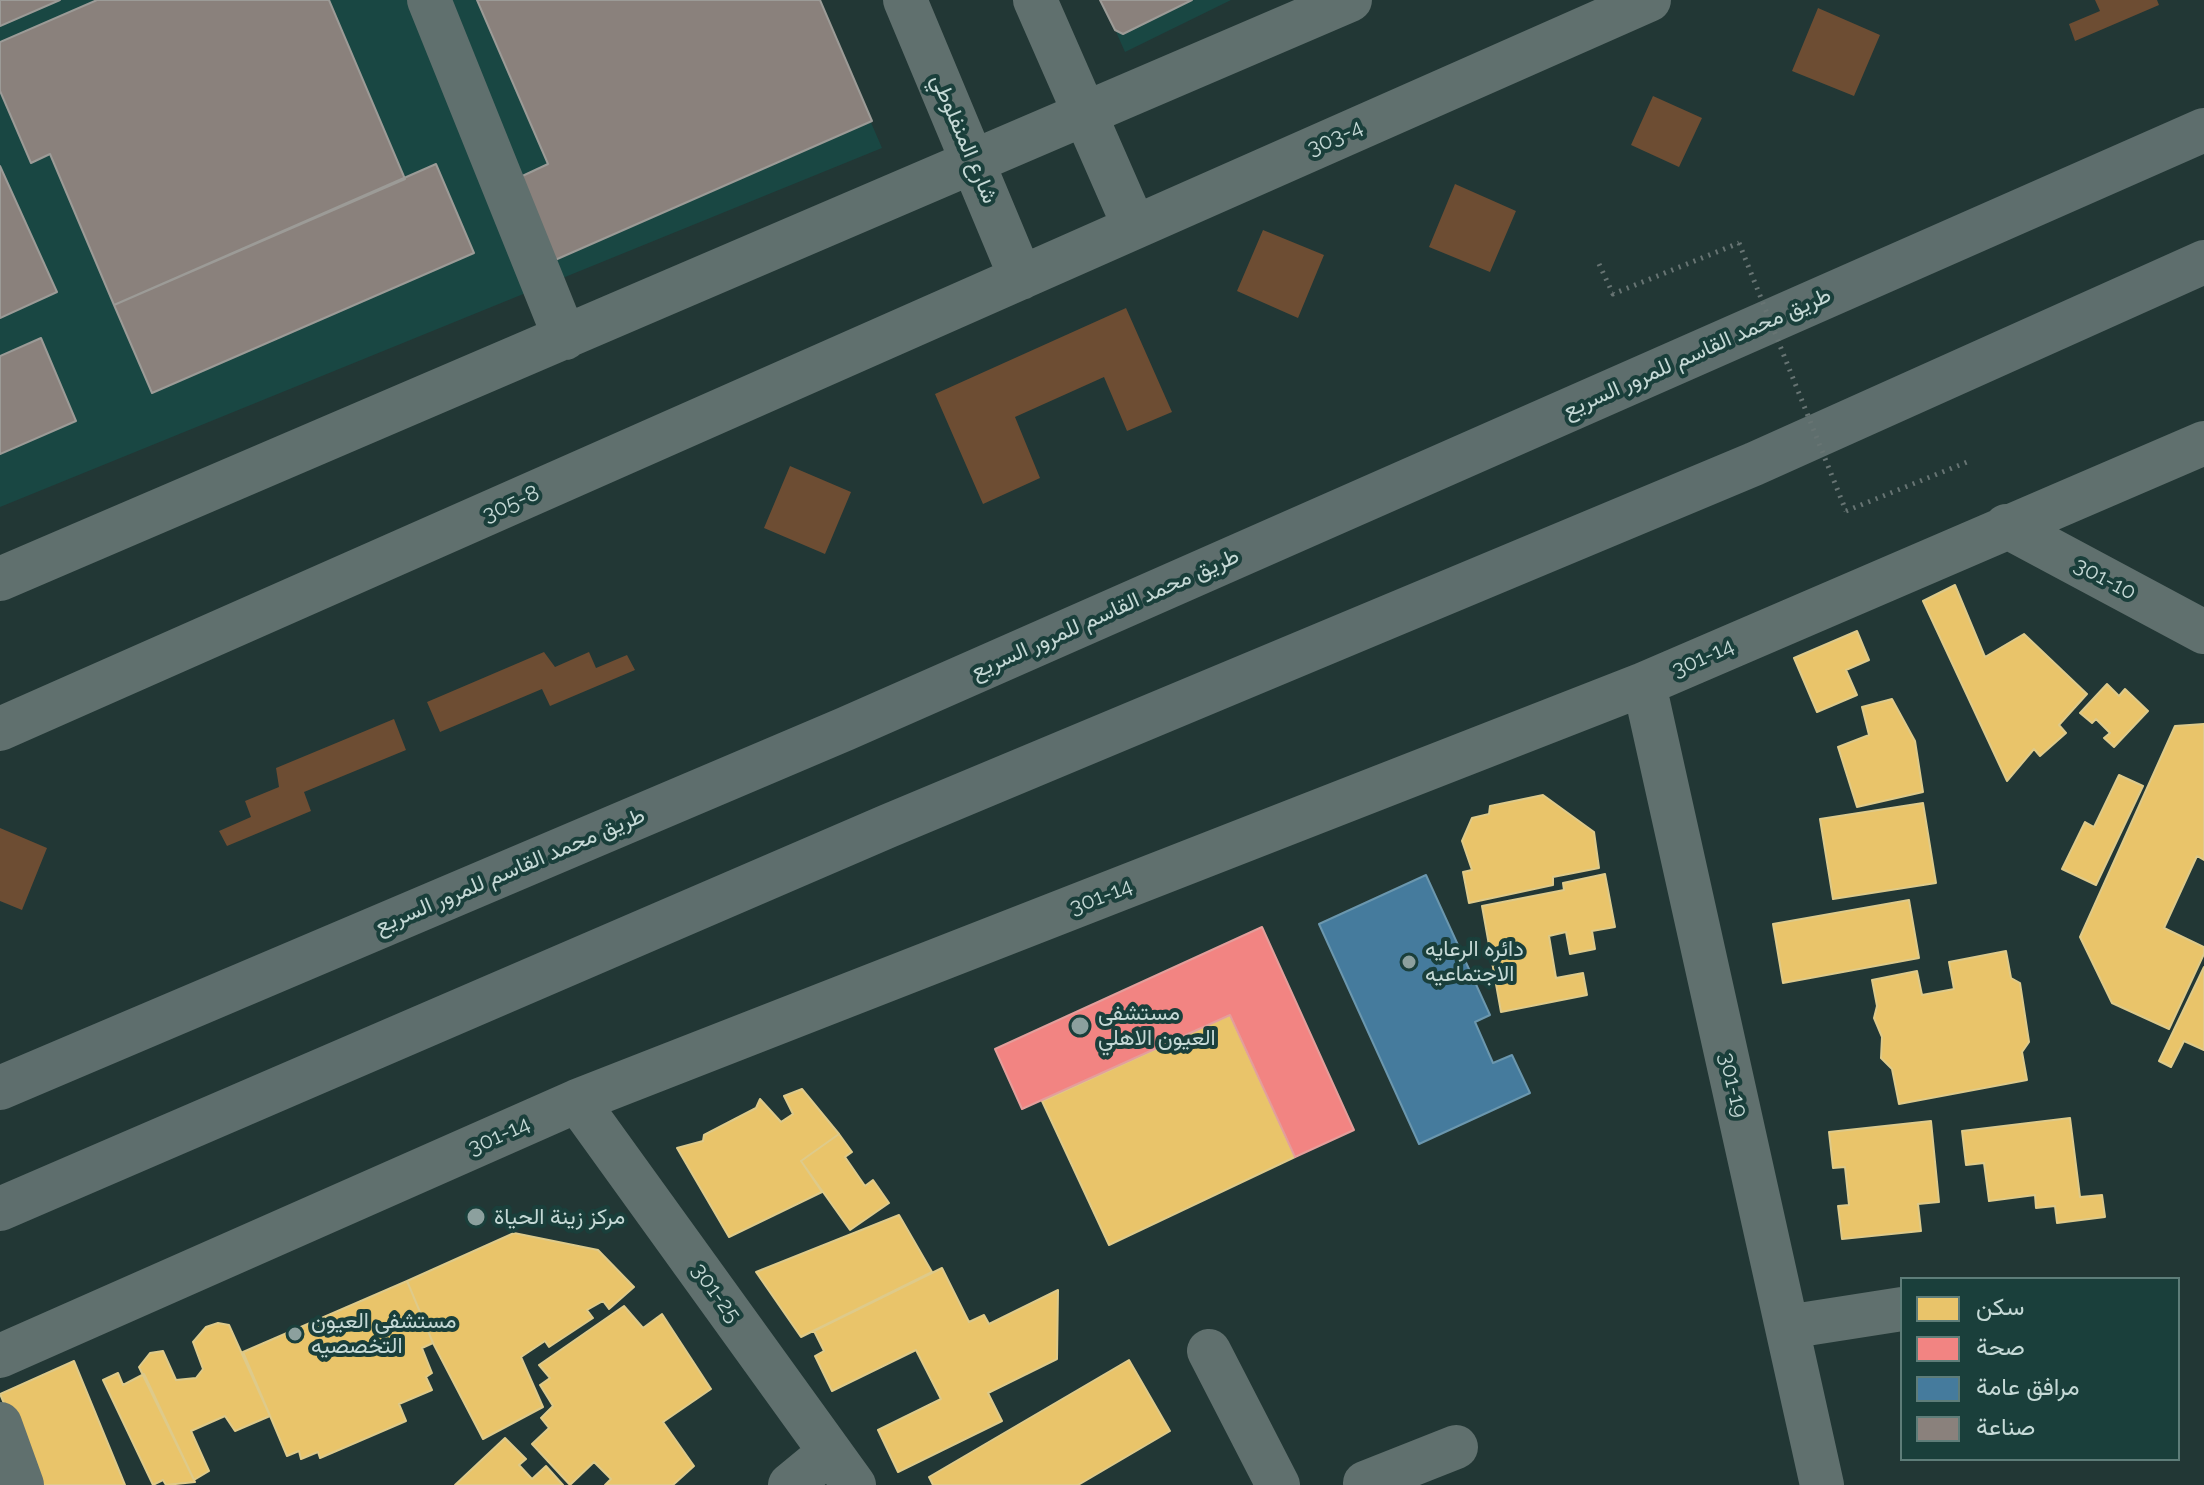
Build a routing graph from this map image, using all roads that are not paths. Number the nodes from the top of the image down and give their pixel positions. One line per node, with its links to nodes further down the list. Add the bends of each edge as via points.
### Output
1 (429, 0): 12 (street)
2 (905, 0): 8 (street, شارع المنفلوطي)
3 (1035, 0): 6 (street)
4 (1350, 0): 6 (street)
5 (1649, 0): 9 (street, 303-4)
6 (1087, 113): 8 (street); 9 (street)
7 (2204, 130): 19 (highway, طريق محمد القاسم للمرور السريع, via 845,729)
8 (975, 161): 11 (street, شارع المنفلوطي); 12 (street)
9 (1134, 226): 11 (street, 303-4)
10 (2204, 262): 21 (highway, via 1754,464 873,832)
11 (1021, 278): 18 (street, 305-8)
12 (565, 338): 15 (street)
13 (2204, 443): 14 (street, 301-14)
14 (2006, 526): 16 (street, 301-10); 17 (street, 301-14)
15 (0, 579)
16 (2204, 632)
17 (1644, 684): 20 (street, 301-14); 23 (street, 301-19)
18 (0, 729)
19 (0, 1088)
20 (577, 1101): 25 (street, 301-14); 28 (street, 301-25)
21 (0, 1209)
22 (1900, 1309): 23 (street)
23 (1787, 1327): 33 (street, 301-19)
24 (1209, 1351): 32 (street)
25 (0, 1356)
26 (0, 1424): 30 (street)
27 (1456, 1447): 29 (street)
28 (842, 1468): 31 (street)
29 (1364, 1484)
30 (22, 1485)
31 (790, 1485)
32 (1278, 1485)
33 (1822, 1485)

